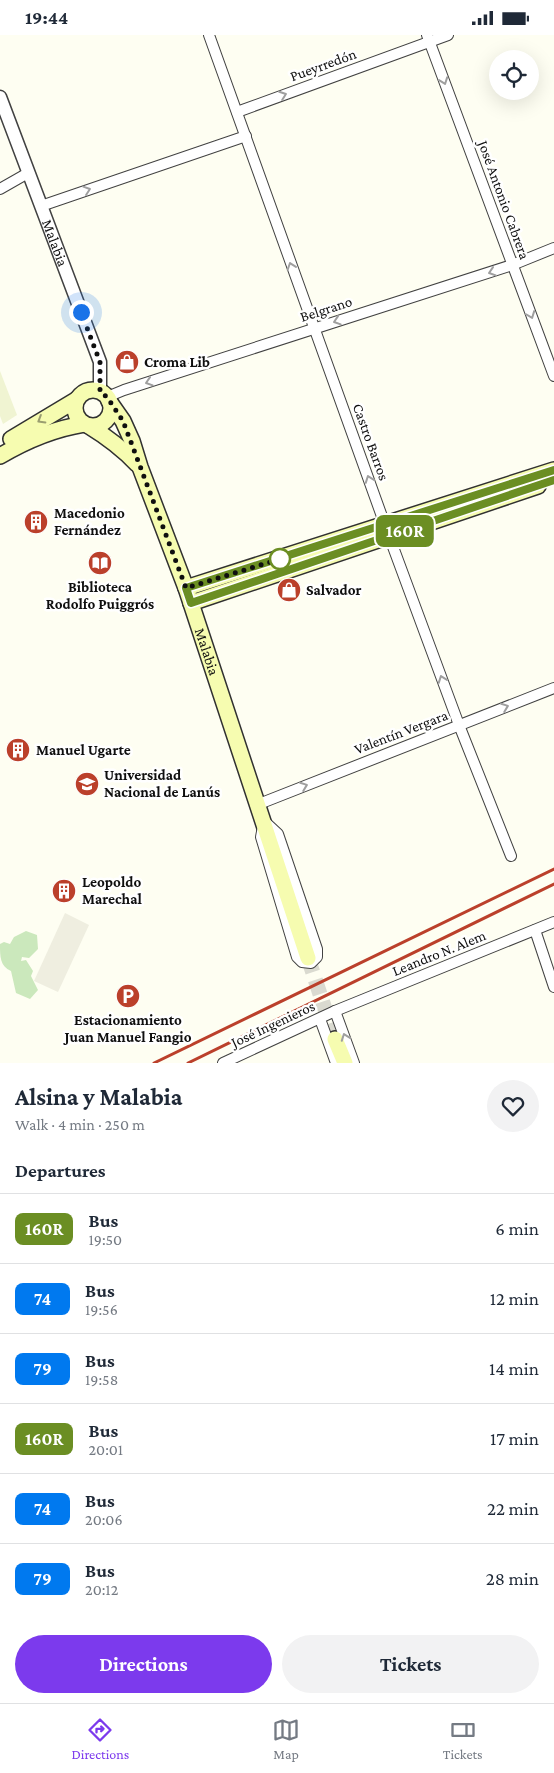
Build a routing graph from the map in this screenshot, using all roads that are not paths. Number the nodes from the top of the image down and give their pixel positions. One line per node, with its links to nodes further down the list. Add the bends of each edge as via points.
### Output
1 (208, 35): 5 (street, Castro Barros)
2 (448, 35): 3 (street, Pueyrredón)
3 (428, 39): 5 (street, Pueyrredón, one-way to 3); 11 (street, José Antonio Cabrera, one-way to 11)
4 (0, 97): 7 (street, Malabia)
5 (237, 112): 6 (street, Castro Barros)
6 (246, 136): 9 (street, one-way to 6); 12 (street, Castro Barros, one-way to 6)
7 (28, 173): 8 (street); 9 (street, Malabia)
8 (0, 189)
9 (41, 206): 14 (street, Malabia, via 100,362)
10 (554, 248): 11 (street, Belgrano)
11 (512, 265): 12 (street, Belgrano, one-way to 12); 13 (street, José Antonio Cabrera, one-way to 13)
12 (313, 329): 14 (street, Belgrano, one-way to 14); 22 (street, Castro Barros, one-way to 12)
13 (554, 376)
14 (105, 397): 15 (main road, via 89,391); 16 (main road, via 111,408 107,420 96,426); 19 (main road, Malabia, via 123,421)
15 (76, 401): 16 (main road, via 76,414); 17 (main road, one-way to 17)
16 (87, 425): 18 (main road, via 42,434); 19 (main road, via 108,437)
17 (0, 445)
18 (0, 456)
19 (140, 467): 23 (main road, Malabia)
20 (554, 470): 22 (main road)
21 (554, 481): 22 (main road)
22 (387, 531): 23 (main road); 25 (street, Castro Barros, one-way to 22)
23 (189, 595): 26 (main road, Malabia)
24 (554, 688): 25 (street, Valentín Vergara, one-way to 24)
25 (459, 725): 26 (street, Valentín Vergara, one-way to 25); 28 (street, Castro Barros)
26 (259, 804): 27 (main road, Malabia)
27 (264, 821): 27 (street, Malabia, via 261,837 297,957 302,962 311,963 317,949 278,834); 31 (main road, Malabia)
28 (511, 856)
29 (554, 921): 30 (street, Leandro N. Alem)
30 (534, 929): 32 (street); 33 (street, Leandro N. Alem)
31 (308, 958)
32 (554, 987)
33 (336, 1011): 34 (street, José Ingenieros); 39 (street, one-way to 33)
34 (320, 1019): 36 (street, José Ingenieros); 37 (street)
35 (335, 1039): 38 (main road)
36 (223, 1063)
37 (336, 1063)
38 (345, 1063)
39 (354, 1063)

